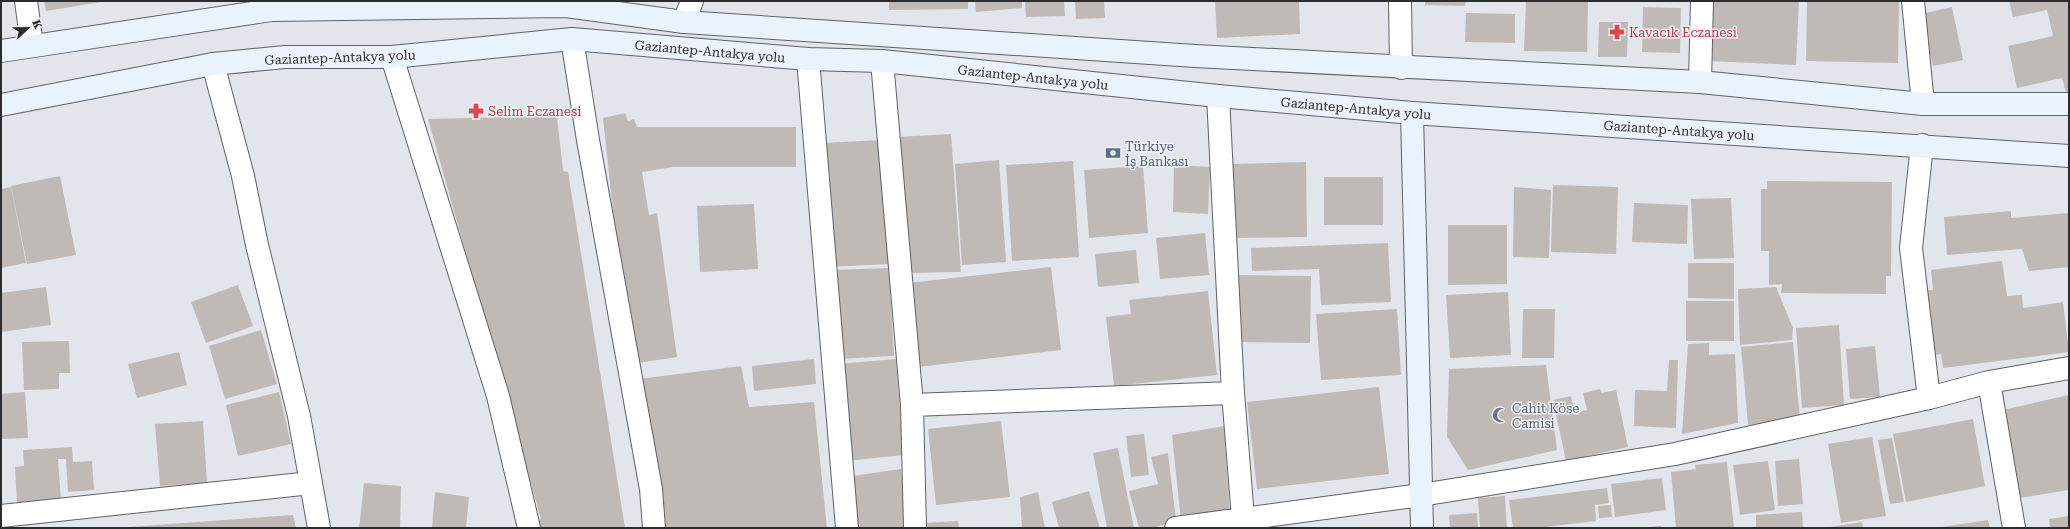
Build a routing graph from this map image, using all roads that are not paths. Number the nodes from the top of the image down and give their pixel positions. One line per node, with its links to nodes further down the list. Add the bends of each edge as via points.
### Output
1 (26, 1): 9 (street)
2 (692, 1): 7 (street)
3 (1400, 1): 15 (street)
4 (1702, 1): 16 (street)
5 (1913, 1): 18 (street)
6 (565, 3): 7 (main road, Gaziantep-Antakya yolu); 9 (main road, Gaziantep-Antakya yolu, via 271,10)
7 (684, 22): 15 (main road, Gaziantep-Antakya yolu)
8 (572, 39): 11 (main road, Gaziantep-Antakya yolu); 12 (main road, Gaziantep-Antakya yolu); 36 (street, via 650,489)
9 (32, 45): 10 (main road, Gaziantep-Antakya yolu)
10 (1, 51)
11 (392, 58): 14 (main road, Gaziantep-Antakya yolu, via 286,57); 35 (street, via 498,396)
12 (808, 59): 13 (main road, Gaziantep-Antakya yolu); 37 (street)
13 (882, 61): 17 (main road, Gaziantep-Antakya yolu); 28 (street)
14 (213, 64): 20 (main road, Gaziantep-Antakya yolu); 29 (street, via 243,176 299,416)
15 (1401, 68): 16 (main road, Gaziantep-Antakya yolu)
16 (1700, 82): 18 (main road, Gaziantep-Antakya yolu)
17 (1218, 96): 21 (main road, Gaziantep-Antakya yolu); 26 (street)
18 (1922, 104): 19 (main road, Gaziantep-Antakya yolu)
19 (2069, 104)
20 (1, 105)
21 (1412, 113): 22 (main road, Gaziantep-Antakya yolu); 30 (main road)
22 (1922, 145): 23 (main road, Gaziantep-Antakya yolu); 27 (street, via 1911,248)
23 (2069, 156)
24 (2069, 368): 25 (street)
25 (1989, 382): 27 (street); 40 (street)
26 (1233, 393): 28 (street); 32 (street)
27 (1929, 398): 30 (street, via 1675,454)
28 (912, 405): 38 (street)
29 (311, 483): 31 (street); 34 (street)
30 (1421, 495): 32 (street); 39 (main road)
31 (1, 516)
32 (1243, 518): 33 (street)
33 (1186, 527)
34 (319, 528)
35 (529, 528)
36 (654, 528)
37 (847, 528)
38 (915, 528)
39 (1422, 528)
40 (2014, 528)

